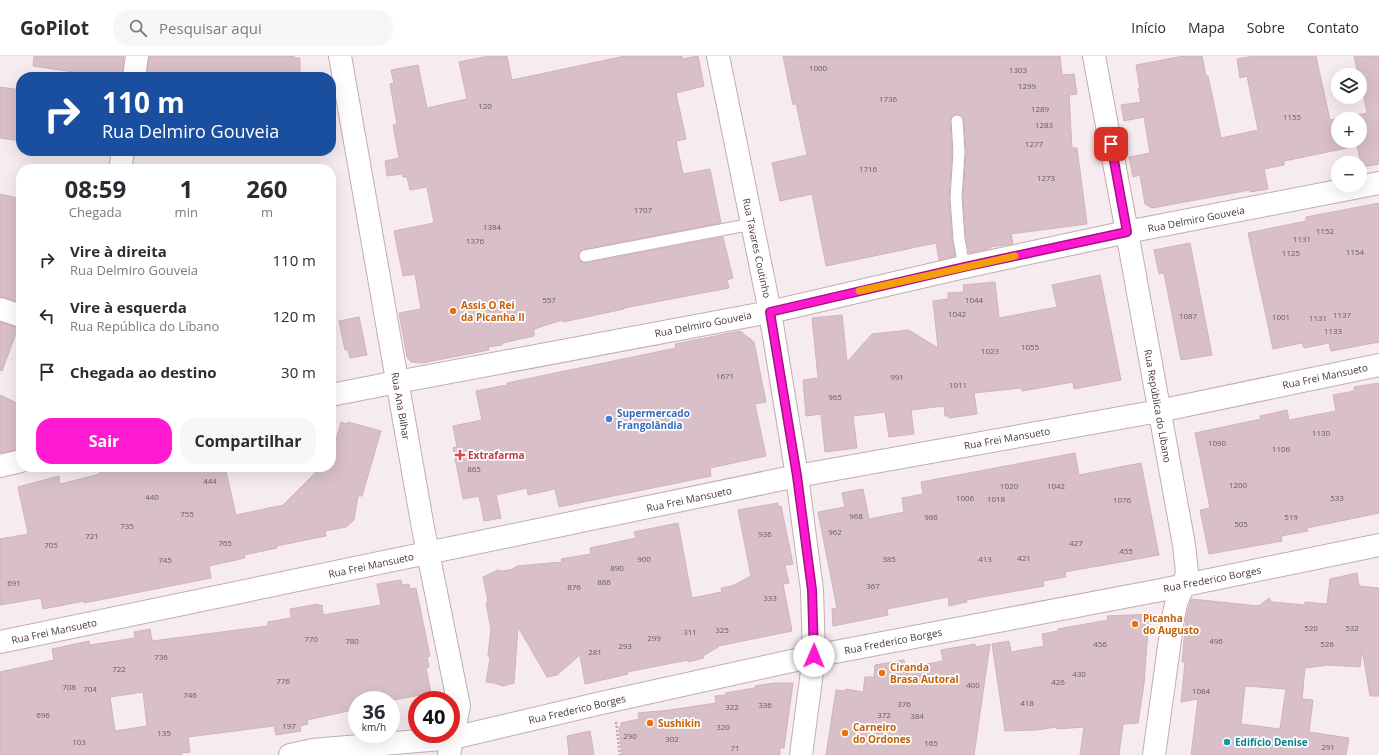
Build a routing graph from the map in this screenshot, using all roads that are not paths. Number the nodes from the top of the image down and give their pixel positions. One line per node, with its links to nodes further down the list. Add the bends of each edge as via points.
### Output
1 (136, 56): 5 (street)
2 (340, 56): 16 (street, Rua Ana Bilhar)
3 (718, 56): 8 (street, Rua Tavares Coutinho)
4 (1094, 56): 9 (street, Rua República do Líbano)
5 (134, 72)
6 (957, 121): 11 (lane, via 959,152 956,198)
7 (1379, 183): 9 (street, Rua Delmiro Gouveia)
8 (752, 224): 10 (lane); 13 (street, Rua Tavares Coutinho)
9 (1127, 232): 11 (street, Rua Delmiro Gouveia); 18 (street, Rua República do Líbano)
10 (585, 256)
11 (964, 267): 13 (street, Rua Delmiro Gouveia)
12 (0, 309): 14 (street)
13 (770, 312): 16 (street, Rua Delmiro Gouveia); 21 (street, Rua Tavares Coutinho)
14 (16, 314)
15 (1379, 364): 18 (street, Rua Frei Mansueto)
16 (397, 382): 17 (street, Rua Delmiro Gouveia); 23 (street, Rua Ana Bilhar)
17 (336, 395)
18 (1159, 411): 21 (street, Rua Frei Mansueto); 24 (street, Rua República do Líbano, via 1184,545 1187,572)
19 (16, 462): 20 (street)
20 (0, 466)
21 (797, 476): 23 (street, Rua Frei Mansueto); 26 (street, Rua Tavares Coutinho, via 812,590)
22 (1379, 545): 24 (street, Rua Frederico Borges)
23 (428, 553): 25 (street, Rua Frei Mansueto); 27 (street, Rua Ana Bilhar, via 459,706)
24 (1184, 585): 26 (street, Rua Frederico Borges); 30 (street, Rua República do Líbano, via 1173,618)
25 (0, 642)
26 (814, 656): 27 (street, Rua Frederico Borges, via 589,705); 29 (street, Rua Tavares Coutinho)
27 (451, 746): 28 (street, Rua Frederico Borges, via 313,750)
28 (290, 755)
29 (801, 755)
30 (1154, 755)

